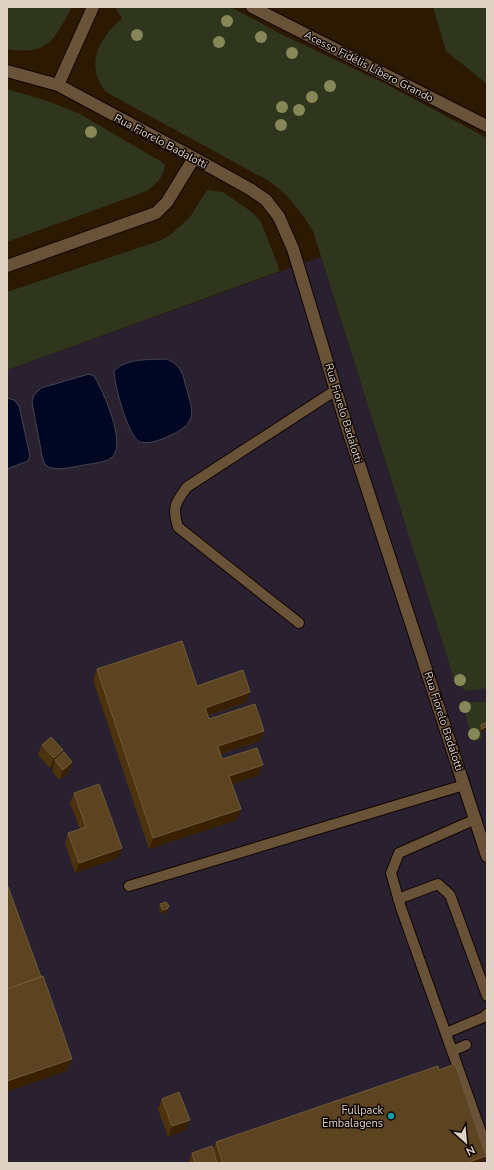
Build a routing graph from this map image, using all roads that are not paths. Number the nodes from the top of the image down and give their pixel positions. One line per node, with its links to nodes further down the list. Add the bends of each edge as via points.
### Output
1 (93, 7): 4 (street)
2 (252, 7): 5 (street, Acesso Fidélis Líbero Grando)
3 (7, 71): 4 (street, Rua Fiorelo Badalotti)
4 (58, 85): 6 (street, Rua Fiorelo Badalotti)
5 (487, 126)
6 (194, 158): 7 (street, via 167,202 156,213); 8 (street, Rua Fiorelo Badalotti, via 266,200 279,217 293,249)
7 (7, 266)
8 (336, 390): 9 (lane, via 187,487 176,501 173,513 178,527); 10 (street, Rua Fiorelo Badalotti)
9 (299, 623)
10 (464, 785): 11 (street, Rua Fiorelo Badalotti); 13 (lane)
11 (476, 819): 12 (street, Rua Fiorelo Badalotti); 14 (lane, via 399,853 391,873)
12 (487, 856)
13 (129, 886)
14 (398, 899): 15 (lane, via 438,884 450,895); 17 (lane)
15 (487, 996)
16 (487, 1014): 17 (lane)
17 (446, 1033): 19 (lane)
18 (466, 1045): 19 (lane)
19 (452, 1051): 20 (lane)
20 (487, 1149)

